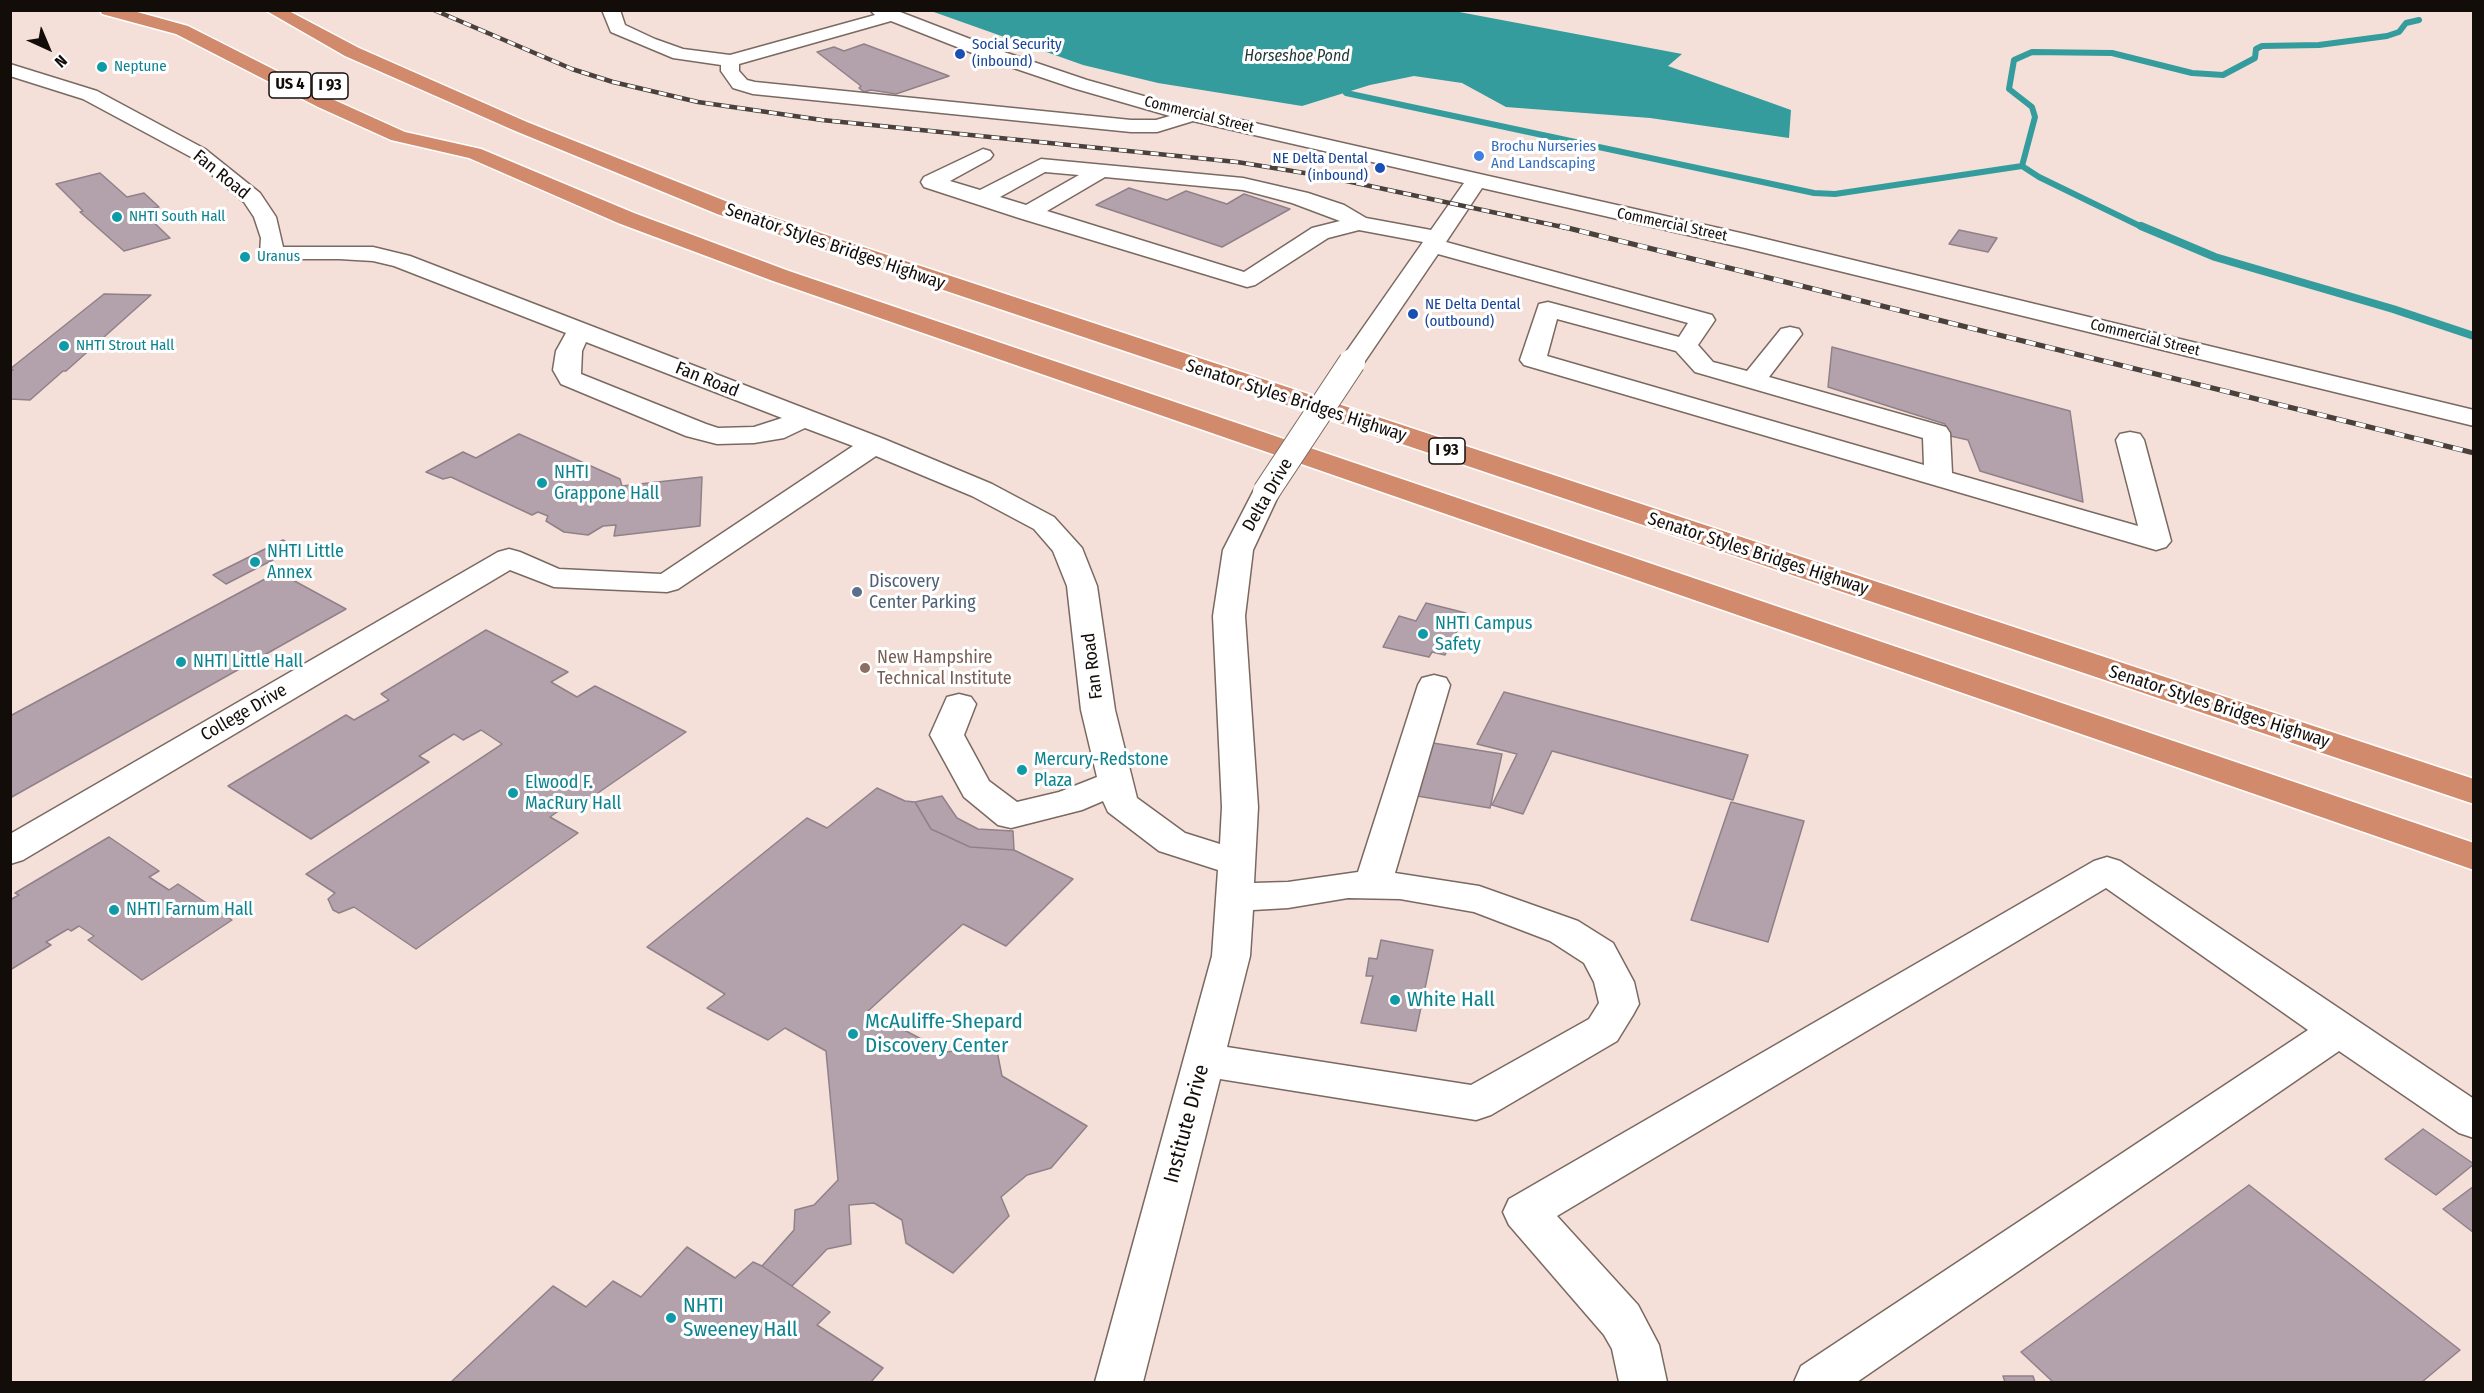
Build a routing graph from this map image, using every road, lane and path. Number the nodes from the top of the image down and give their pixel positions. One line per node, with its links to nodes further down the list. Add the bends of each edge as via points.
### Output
1 (108, 10): 13 (highway, US 4, via 182,30 325,103 398,135)
2 (273, 10): 9 (highway, Senator Styles Bridges Highway / I 93, via 352,52)
3 (310, 10): 9 (highway, via 403,63)
4 (611, 10): 8 (street, via 617,28 649,43)
5 (884, 13): 8 (street, via 752,53 761,62 761,68 752,74); 12 (street, Commercial Street, via 1080,84)
6 (218, 27): 13 (highway, I 93, via 371,107)
7 (10, 70): 21 (street, Fan Road, via 90,95 198,153 252,198 265,217 272,254 339,252 402,261)
8 (732, 70): 11 (street, via 740,84 770,91)
9 (429, 85): 35 (highway, Senator Styles Bridges Highway / I 93, via 520,126 813,241)
10 (951, 87): 11 (street, via 960,94)
11 (952, 109): 12 (street, via 1131,126 1157,126)
12 (1192, 115): 16 (street, Commercial Street)
13 (474, 153): 37 (highway, I 93, via 626,218 781,276)
14 (983, 154): 17 (street, via 932,182)
15 (1101, 171): 17 (street, via 1041,165); 18 (street); 19 (street, via 1244,184 1336,210)
16 (1476, 181): 20 (street, Delta Drive); 28 (street, Commercial Street, via 1745,241)
17 (982, 198): 18 (street)
18 (1027, 213): 19 (street, via 1247,280 1320,233)
19 (1359, 223): 20 (street)
20 (1434, 242): 23 (street, via 1703,320); 38 (street, Delta Drive, bridge, via 1266,492 1238,550 1230,616 1240,807)
21 (580, 330): 27 (street, Fan Road); 27 (street, via 569,351 566,370 570,379 696,430 717,436 754,435 774,432)
22 (1790, 334): 25 (street)
23 (1685, 346): 24 (street); 26 (street, via 1548,309 1533,360)
24 (1704, 367): 25 (street); 26 (street)
25 (1753, 381): 31 (street, via 1936,433)
26 (1678, 402): 31 (street)
27 (804, 418): 30 (street, Fan Road)
28 (2474, 418)
29 (2130, 440): 31 (street, via 2156,542)
30 (874, 445): 34 (street, Fan Road, via 1019,508 1044,523 1067,548 1082,586 1098,710); 36 (street, College Drive, via 667,583 554,578 509,558)
31 (1938, 478)
32 (1434, 685): 39 (street)
33 (959, 704): 34 (street, via 947,735 976,789 1011,816 1069,802)
34 (1116, 782): 38 (street, Fan Road, via 1121,804 1172,842)
35 (2474, 792)
36 (10, 851)
37 (2474, 857)
38 (1237, 880): 39 (street, Fan Road, via 1288,895); 41 (street, Institute Drive, via 1231,956)
39 (1373, 885): 41 (street, Fan Road, via 1479,899 1564,931 1599,953 1614,982 1619,1004 1603,1030 1476,1103)
40 (2339, 1030): 42 (street); 44 (street, via 2107,870 1525,1212 1621,1320 1635,1345); 45 (street)
41 (1204, 1060): 43 (street, Institute Drive)
42 (2474, 1121)
43 (1119, 1383)
44 (1643, 1383)
45 (1818, 1383)

